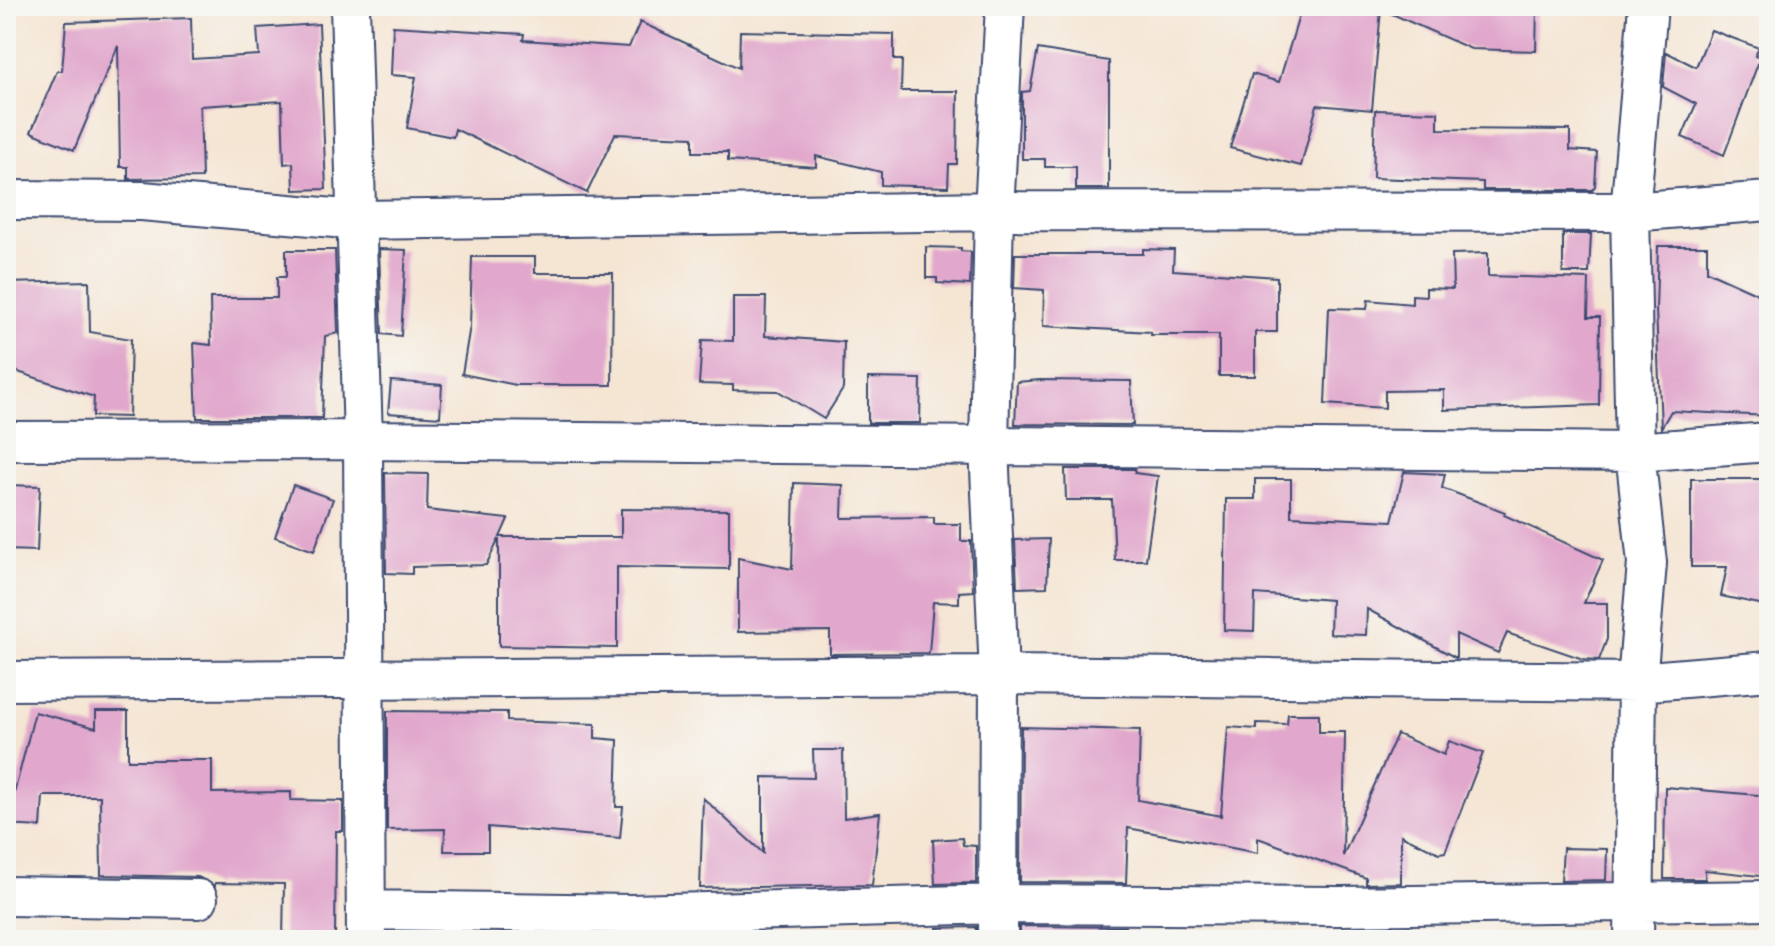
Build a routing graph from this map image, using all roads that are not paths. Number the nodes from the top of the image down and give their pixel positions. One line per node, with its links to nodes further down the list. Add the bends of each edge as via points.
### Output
1 (350, 6): 8 (street)
2 (1005, 6): 6 (street)
3 (1648, 6): 7 (street)
4 (6, 200): 8 (street, via 142,201)
5 (1769, 201): 7 (street)
6 (994, 211): 7 (street); 8 (street); 12 (street)
7 (1630, 212): 13 (street)
8 (357, 220): 9 (street)
9 (363, 440): 10 (street); 12 (street); 16 (street)
10 (6, 441)
11 (1769, 442): 13 (street)
12 (989, 446): 13 (street); 15 (street)
13 (1635, 452): 18 (street, via 1647,563)
14 (1769, 671): 18 (street)
15 (999, 675): 16 (street); 18 (street); 23 (street)
16 (362, 679): 17 (street); 24 (street)
17 (6, 681)
18 (1637, 682): 22 (street)
19 (6, 896): 20 (street)
20 (198, 899)
21 (1769, 900): 22 (street)
22 (1633, 903): 23 (street, via 1340,906); 25 (street)
23 (999, 922): 24 (street, via 631,914)
24 (366, 925)
25 (1634, 940)

